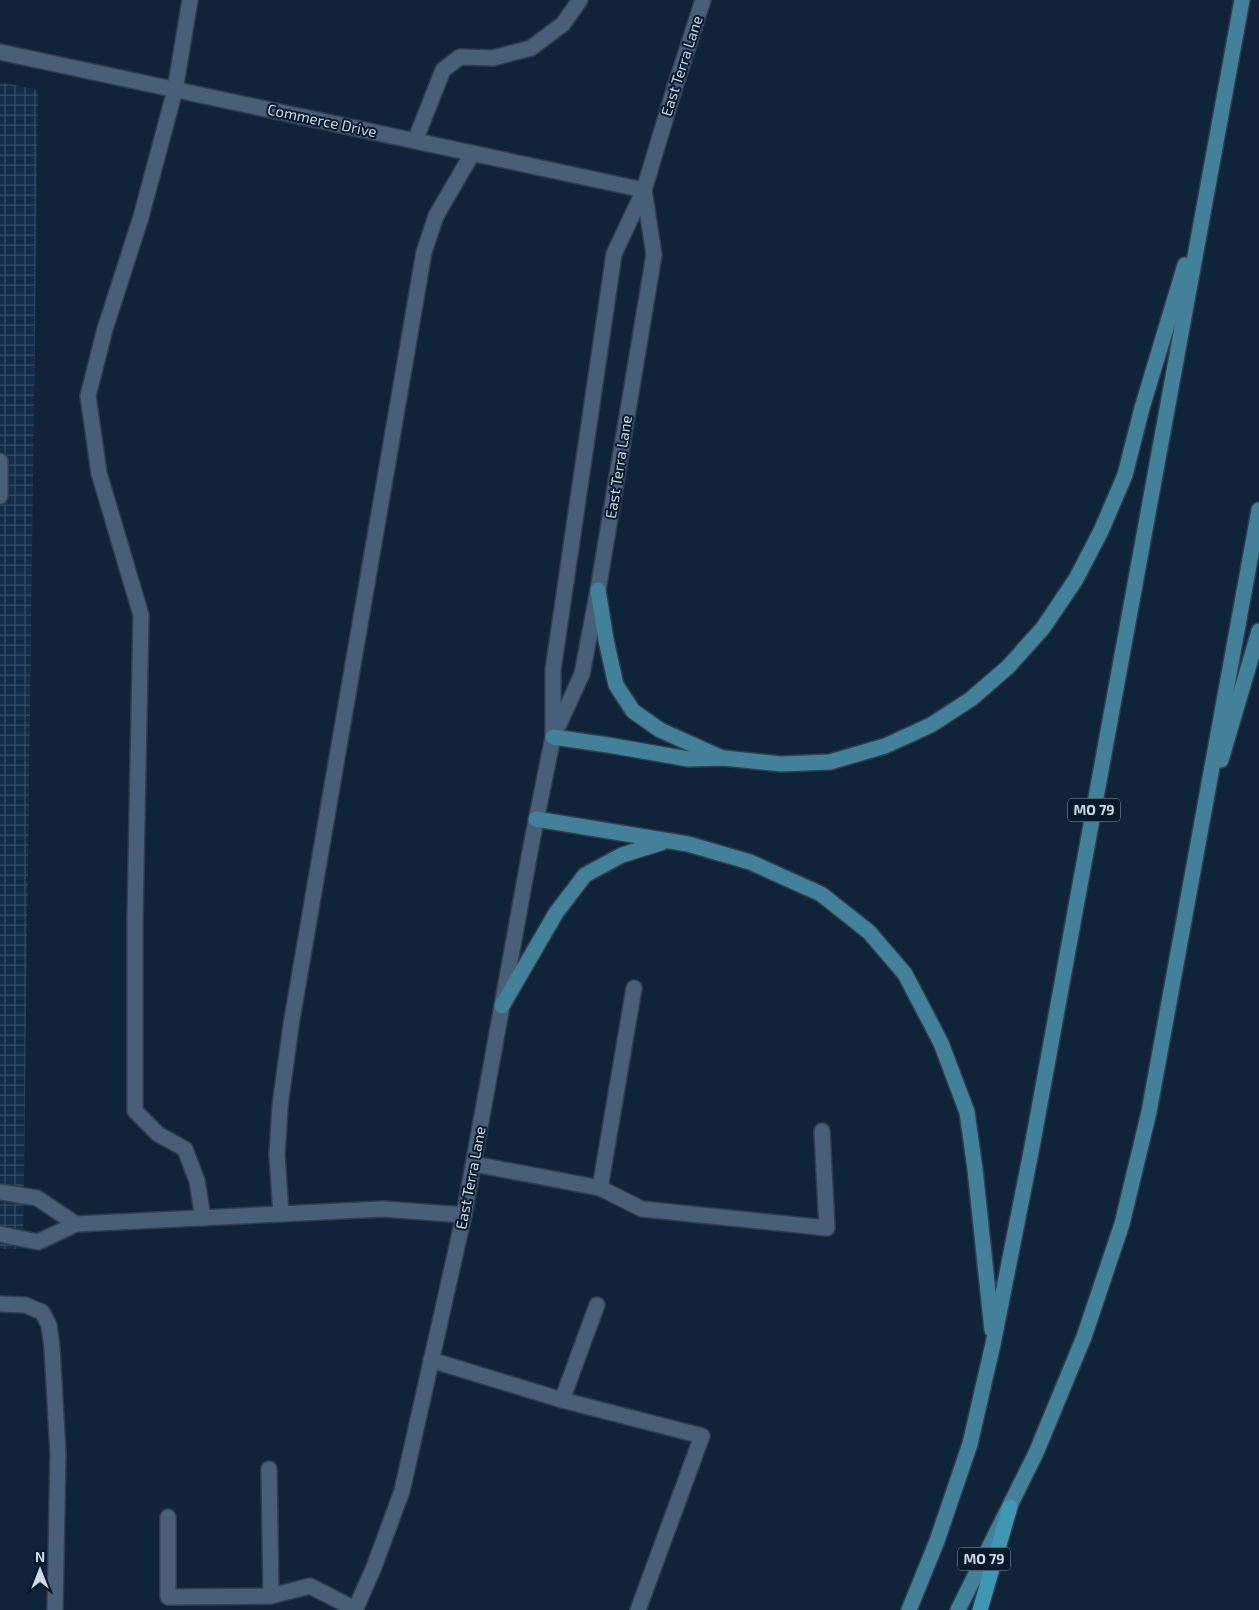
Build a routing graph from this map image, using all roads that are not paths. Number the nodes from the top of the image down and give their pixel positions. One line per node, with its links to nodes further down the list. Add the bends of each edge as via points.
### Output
1 (190, 0): 6 (street)
2 (580, 0): 7 (street, via 563,24 531,48 493,58 460,57 443,70)
3 (703, 0): 9 (street, East Terra Lane)
4 (1242, 0): 10 (main road, MO 79)
5 (0, 52): 6 (street, Commerce Drive)
6 (174, 90): 7 (street, Commerce Drive); 29 (street, via 141,217 105,328 88,396 99,473 141,615 135,1111 158,1134 185,1149 197,1182)
7 (415, 142): 8 (street, Commerce Drive)
8 (472, 154): 9 (street, Commerce Drive); 27 (street, via 436,216 424,252 291,1025 277,1155)
9 (644, 190): 14 (street, East Terra Lane, via 654,255); 16 (street, East Terra Lane, via 614,254 553,670)
10 (1207, 190): 17 (main road, via 1125,475 1076,580 1043,628 971,699 931,725 885,746 830,762 781,764); 34 (main road, MO 79)
11 (0, 461): 12 (street)
12 (0, 496)
13 (1259, 510): 20 (main road, MO 79)
14 (598, 590): 16 (street, East Terra Lane, via 582,674); 17 (main road, via 616,685 633,710 660,730)
15 (1259, 631): 20 (main road)
16 (553, 737): 17 (main road, via 688,759); 18 (street, East Terra Lane)
17 (724, 758)
18 (536, 819): 19 (main road); 22 (street, East Terra Lane)
19 (666, 841): 22 (main road, via 622,854 585,875 556,913); 34 (main road, via 750,862 821,894 869,932 905,974 941,1042 967,1112)
20 (1198, 841): 38 (main road, MO 79, via 1149,1112 1122,1224 1084,1338)
21 (634, 988): 25 (street)
22 (502, 1006): 24 (street, East Terra Lane)
23 (822, 1131): 25 (street, via 827,1228 642,1209)
24 (474, 1164): 25 (street); 28 (street, East Terra Lane)
25 (600, 1188)
26 (0, 1192): 30 (street, via 37,1198)
27 (281, 1214): 28 (street, via 383,1209); 29 (street)
28 (464, 1215): 35 (street, East Terra Lane)
29 (203, 1218): 30 (street)
30 (76, 1224): 31 (street, via 38,1242)
31 (0, 1234)
32 (0, 1304): 42 (street, via 24,1305 42,1312 49,1326 58,1453)
33 (597, 1305): 36 (street)
34 (993, 1344): 44 (main road, MO 79, via 970,1444)
35 (431, 1360): 36 (street); 41 (street, East Terra Lane, via 402,1491)
36 (562, 1400): 43 (street, via 702,1436)
37 (269, 1470): 40 (street)
38 (1010, 1507): 45 (main road, MO 79); 46 (highway)
39 (168, 1517): 40 (street, via 168,1597)
40 (271, 1596): 41 (street, via 310,1586)
41 (355, 1609)
42 (55, 1610)
43 (638, 1610)
44 (909, 1610)
45 (958, 1610)
46 (980, 1610)

